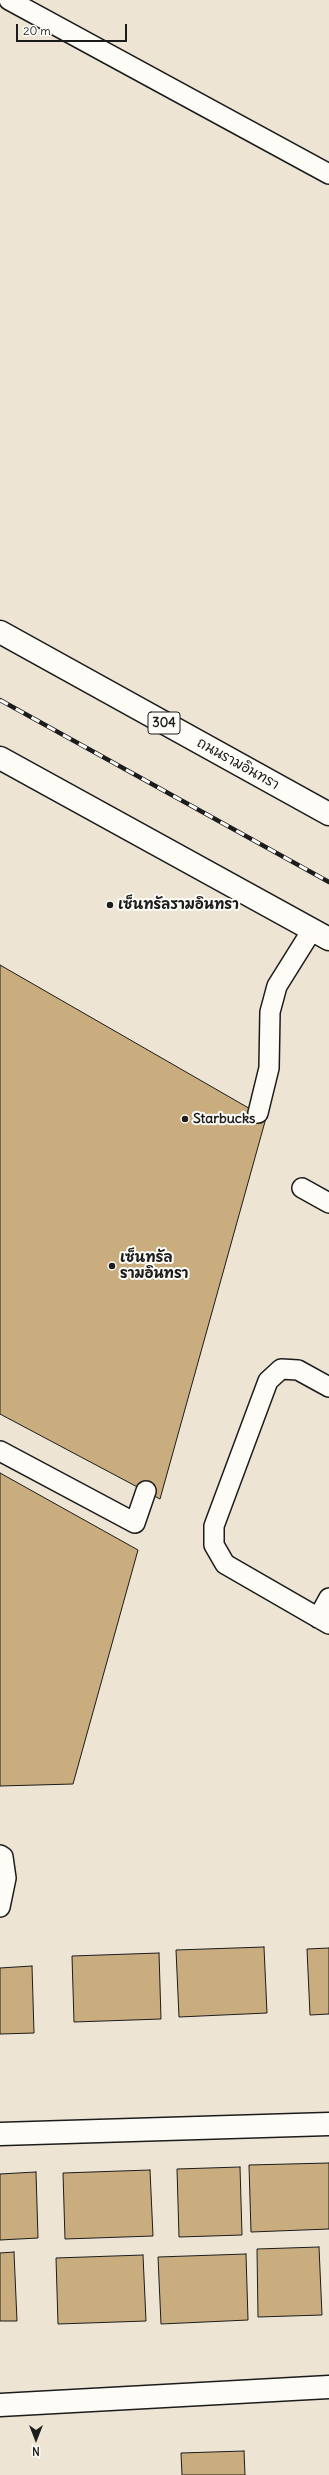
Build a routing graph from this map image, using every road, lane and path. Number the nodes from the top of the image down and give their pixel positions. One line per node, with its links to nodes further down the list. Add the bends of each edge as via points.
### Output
1 (9, 0): 2 (lane)
2 (329, 174)
3 (0, 632): 5 (main road, ถนนรามอินทรา / 304)
4 (0, 758): 6 (main road)
5 (329, 814)
6 (320, 934): 7 (lane, via 277,986 270,1012 269,1068)
7 (258, 1113)
8 (302, 1188): 9 (lane)
9 (329, 1203)
10 (329, 1387): 14 (lane, via 298,1370 281,1369 268,1381 214,1526 214,1545 225,1564)
11 (0, 1451): 12 (lane, via 135,1523)
12 (146, 1491)
13 (329, 1598): 14 (lane)
14 (324, 1621)
15 (0, 1855): 16 (lane, via 3,1857 6,1878)
16 (0, 1907)
17 (329, 2124): 18 (main road)
18 (0, 2134)
19 (329, 2387): 20 (main road)
20 (0, 2405)

